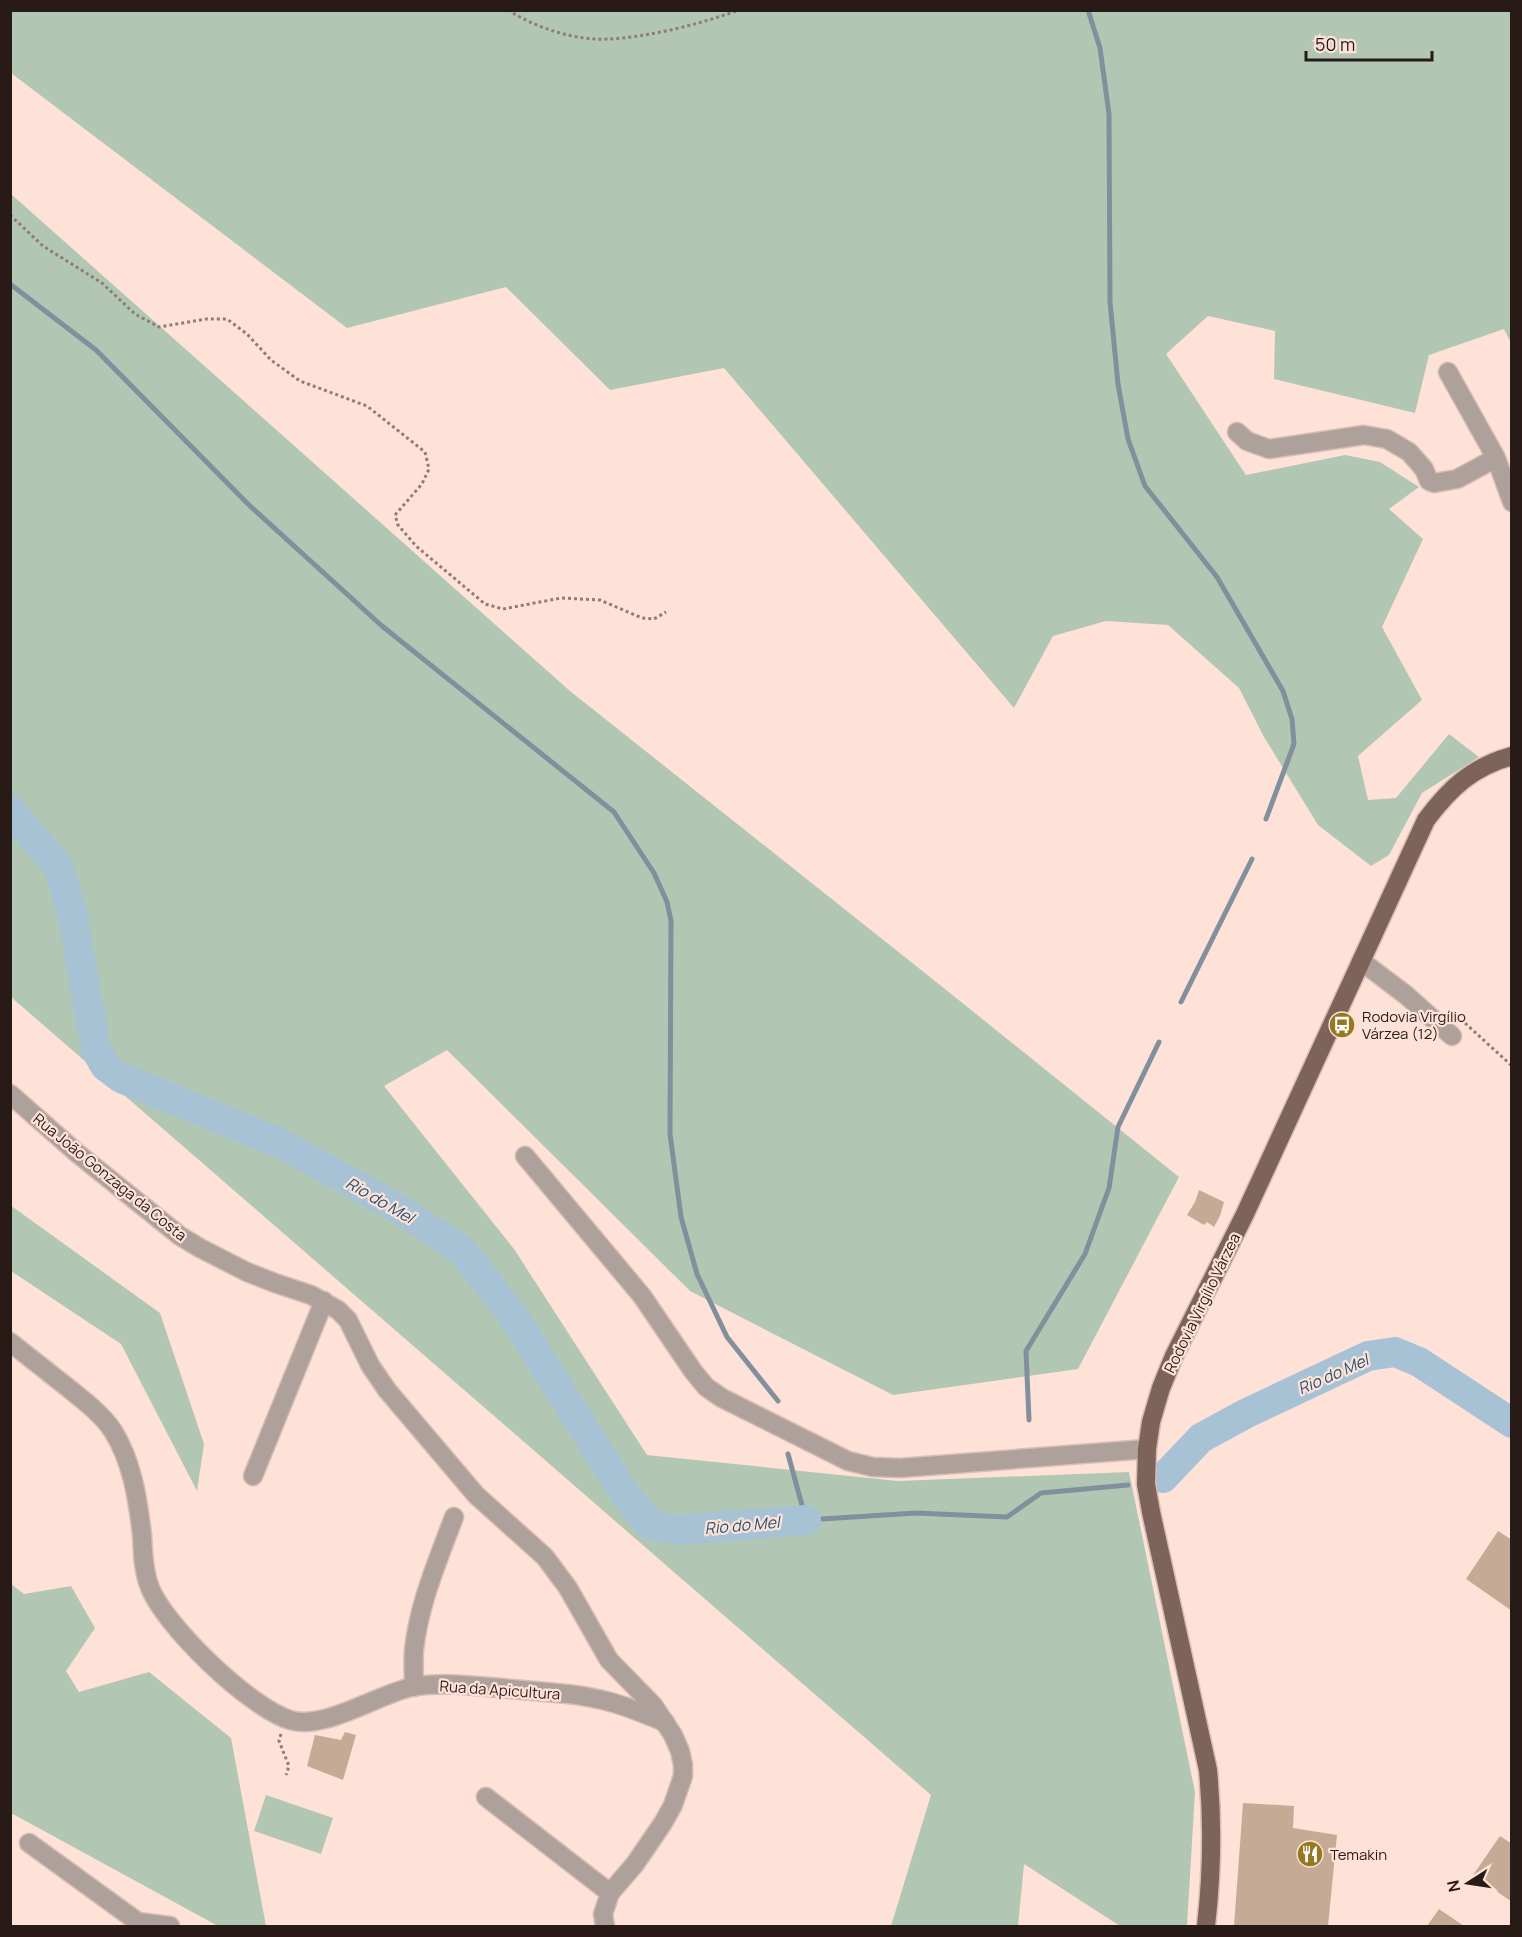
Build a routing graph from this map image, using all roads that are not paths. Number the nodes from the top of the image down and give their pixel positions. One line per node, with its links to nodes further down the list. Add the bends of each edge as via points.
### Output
1 (1448, 372): 3 (street)
2 (1237, 432): 3 (street, via 1247,441 1269,449 1364,435 1387,439 1409,452 1434,483 1457,479)
3 (1496, 458): 4 (street)
4 (1512, 502)
5 (1512, 756): 6 (main road, Rodovia Virgílio Várzea, via 1474,771 1455,785 1426,820)
6 (1361, 961): 7 (street); 12 (main road, Rodovia Virgílio Várzea, via 1245,1214 1174,1356 1150,1422)
7 (1452, 1035)
8 (10, 1094): 10 (street, Rua João Gonzaga da Costa, via 180,1236 247,1272)
9 (525, 1156): 12 (street, via 642,1296 706,1387 848,1461 900,1468)
10 (324, 1301): 13 (street); 16 (street, Rua João Gonzaga da Costa, via 348,1320 382,1384 465,1483 545,1557 568,1588 609,1660)
11 (10, 1342): 15 (street, Rua da Apicultura, via 112,1429 137,1499 148,1584 155,1600 187,1639 238,1688 287,1718 300,1721 322,1719)
12 (1147, 1449): 23 (main road, Rodovia Virgílio Várzea, via 1150,1512 1208,1770 1212,1853)
13 (253, 1476)
14 (454, 1517): 15 (street, via 420,1617 414,1650)
15 (414, 1687): 16 (street, Rua da Apicultura, via 476,1685 577,1696 608,1701)
16 (666, 1722): 19 (street, Rua João Gonzaga da Costa, via 683,1765 680,1788 663,1823)
17 (486, 1797): 19 (street)
18 (28, 1844): 20 (street)
19 (610, 1893): 22 (street, Rua João Gonzaga da Costa, via 603,1914)
20 (138, 1924): 21 (street)
21 (170, 1926)
22 (605, 1926)
23 (1206, 1926)

